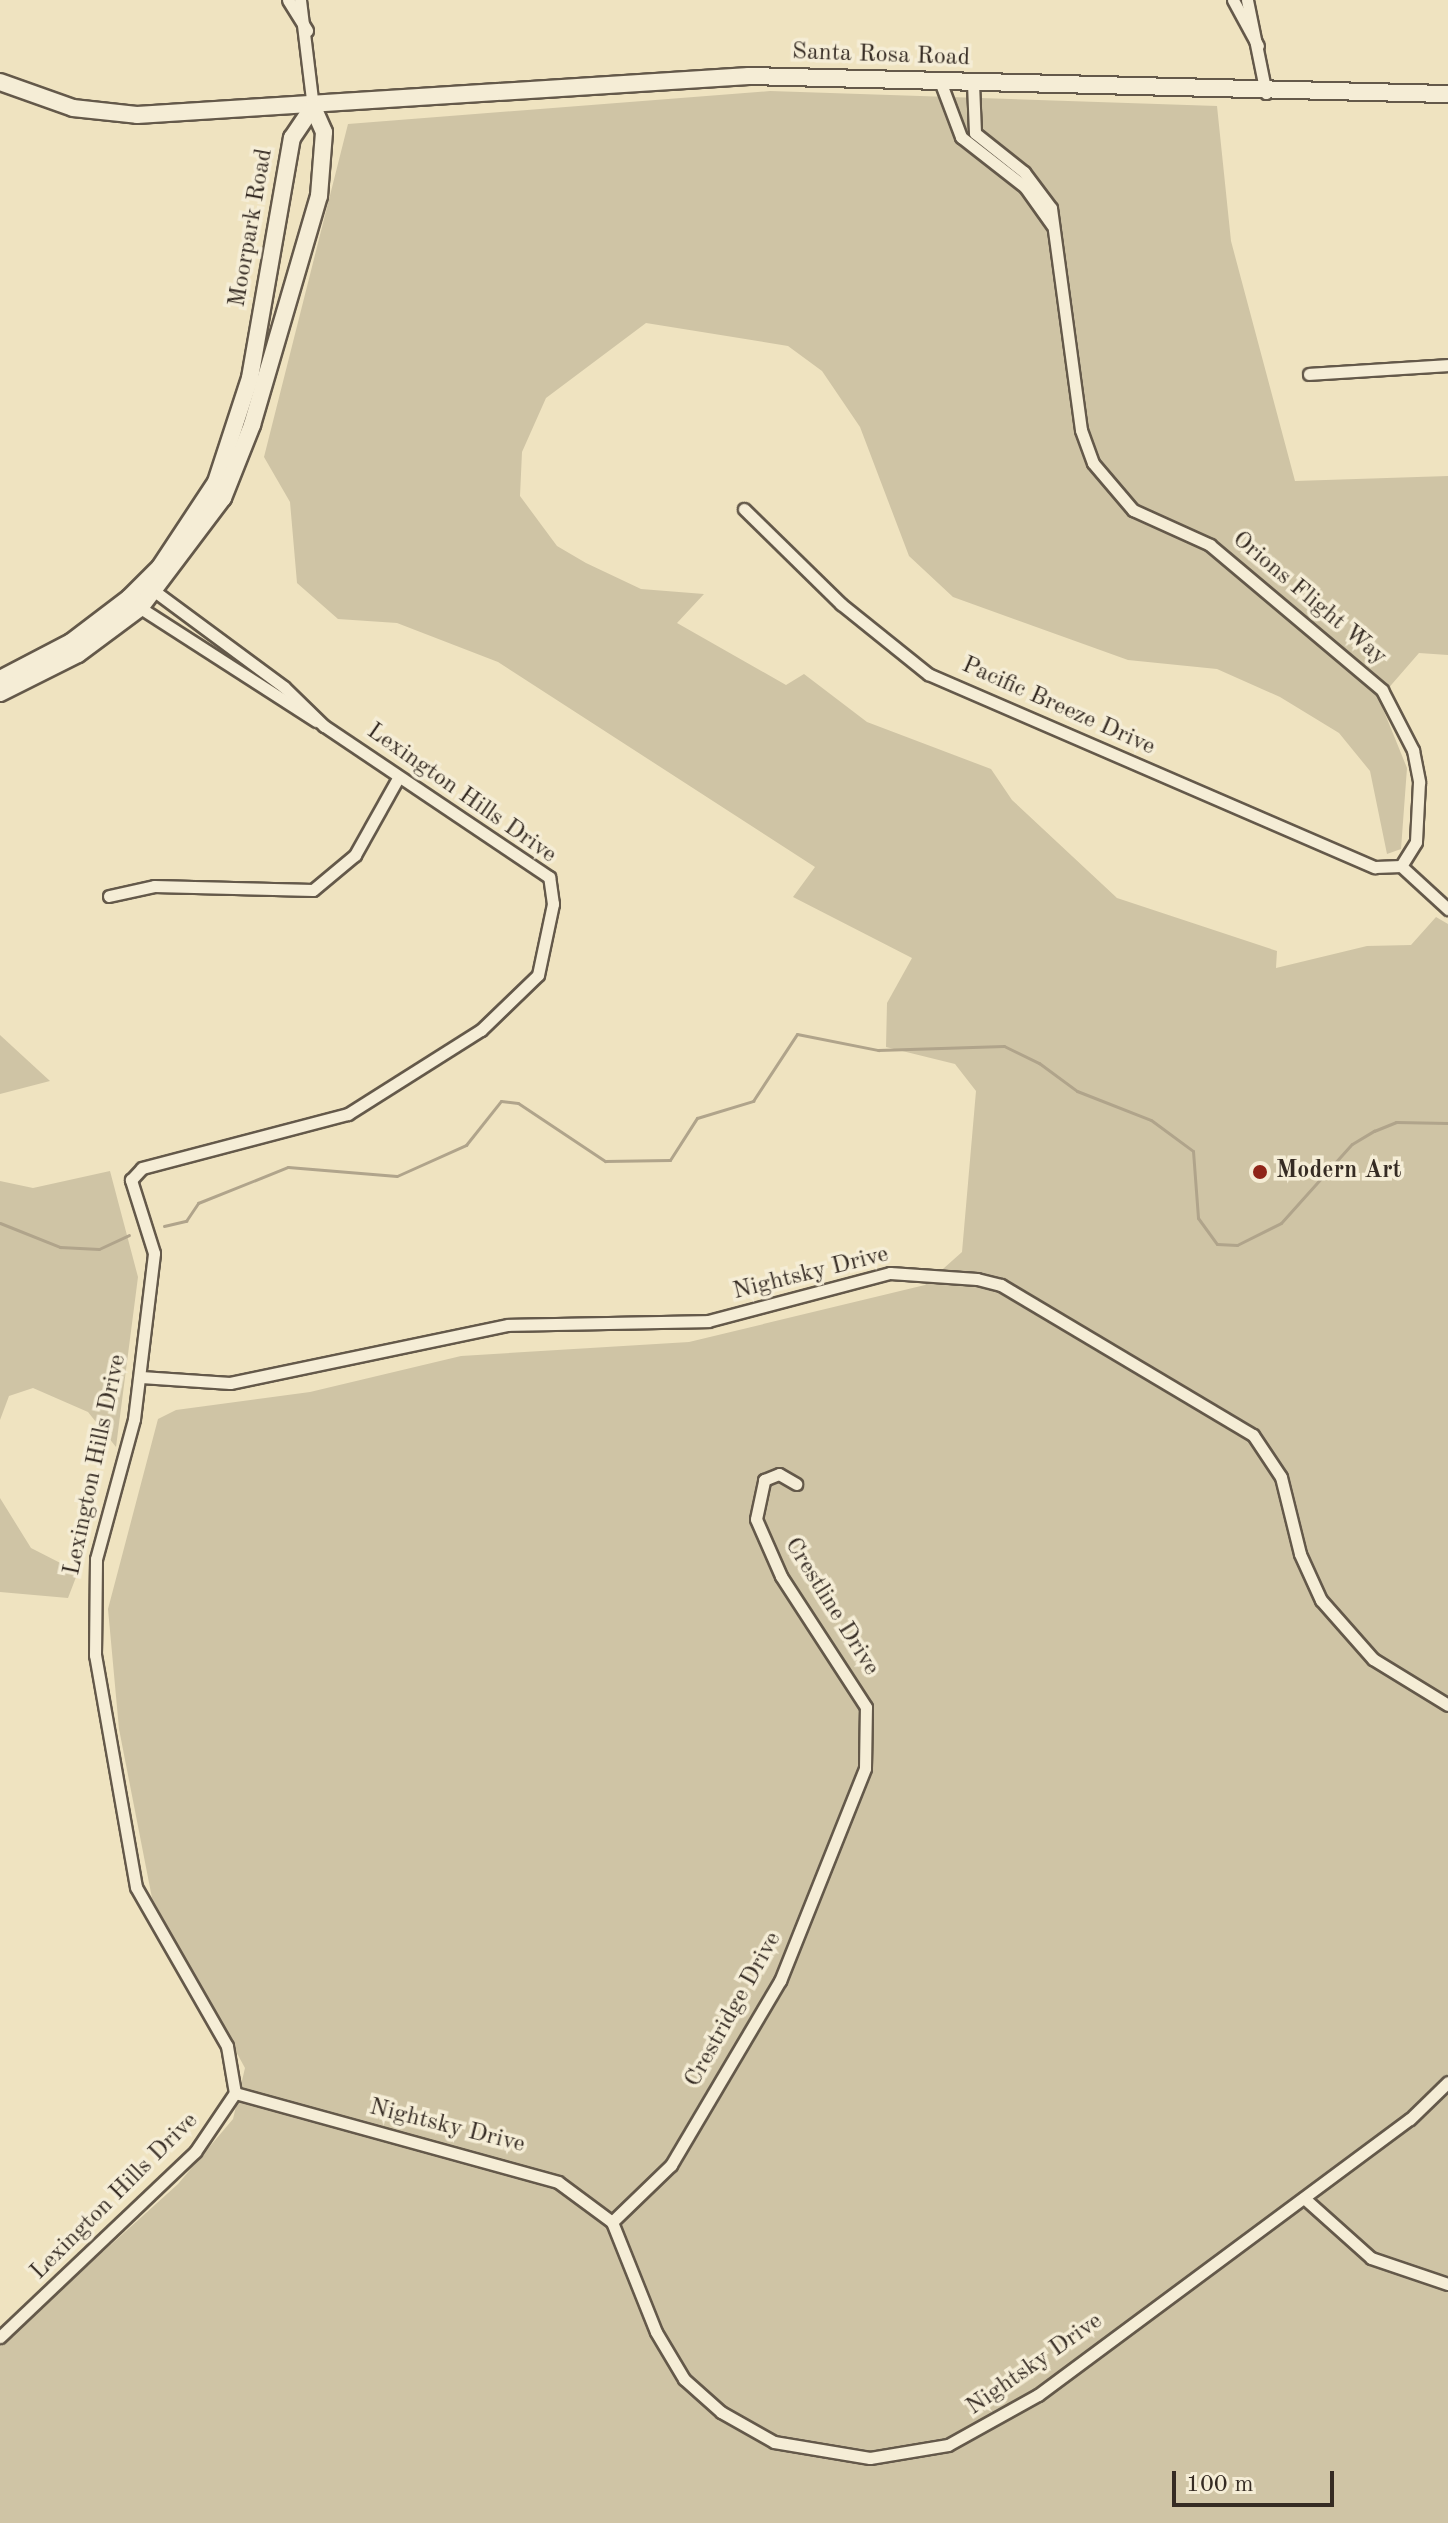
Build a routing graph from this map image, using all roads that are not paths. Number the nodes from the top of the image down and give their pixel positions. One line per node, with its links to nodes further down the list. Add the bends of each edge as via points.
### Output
1 (288, 0): 5 (street)
2 (300, 0): 5 (street)
3 (1233, 0): 6 (street)
4 (1247, 0): 6 (street)
5 (307, 31): 12 (street)
6 (1261, 50): 10 (street)
7 (940, 81): 9 (main road, Santa Rosa Road); 12 (main road, Santa Rosa Road, via 649,79); 13 (street, Orions Flight Way, via 961,137 1025,187)
8 (0, 82): 12 (main road, Santa Rosa Road, via 104,114)
9 (973, 83): 10 (main road, Santa Rosa Road); 13 (street, Orions Flight Way, via 975,133 1038,187)
10 (1266, 93): 11 (main road, Santa Rosa Road)
11 (1448, 94)
12 (313, 107): 17 (main road, Moorpark Road, via 292,138 233,441); 17 (main road, Moorpark Road, via 324,132 322,183 252,425 223,498)
13 (1055, 228): 23 (street, Orions Flight Way, via 1081,430 1093,463 1133,510 1210,545 1382,690 1413,750 1419,782 1416,842)
14 (1448, 365): 15 (street)
15 (1309, 374)
16 (744, 509): 23 (street, Pacific Breeze Drive, via 841,604 928,674 1375,867)
17 (150, 588): 18 (main road, Moorpark Road); 21 (street, Lexington Hills Drive, via 284,687)
18 (134, 603): 19 (main road, Moorpark Road); 20 (main road, Moorpark Road, via 78,654); 21 (street, Lexington Hills Drive)
19 (0, 679)
20 (0, 693)
21 (320, 723): 22 (street, Lexington Hills Drive)
22 (398, 778): 24 (street, via 355,855 313,890 154,886); 26 (street, Lexington Hills Drive, via 549,877 553,904 543,964 500,1017 348,1114 136,1172 131,1188 154,1253)
23 (1401, 866): 25 (street)
24 (109, 896)
25 (1448, 909)
26 (141, 1377): 28 (street, Nightsky Drive, via 230,1383 508,1325 708,1321 890,1273 1001,1285 1253,1435 1281,1477 1321,1600 1373,1659); 31 (street, Lexington Hills Drive, via 96,1559 95,1655 136,1887 227,2046)
27 (796, 1484): 29 (street, Crestline Drive, via 779,1474 764,1480 756,1519 781,1576 866,1707 870,1745)
28 (1448, 1705)
29 (855, 1794): 33 (street, Crestridge Drive, via 780,1981 671,2165)
30 (1448, 2082): 32 (street, Nightsky Drive)
31 (235, 2093): 33 (street, Nightsky Drive, via 537,2173); 35 (street, Lexington Hills Drive, via 195,2152)
32 (1304, 2198): 33 (street, Nightsky Drive, via 986,2428 922,2452 870,2458 774,2442 721,2412 684,2379 656,2332); 34 (street, via 1371,2258)
33 (612, 2222)
34 (1448, 2284)
35 (0, 2337)

